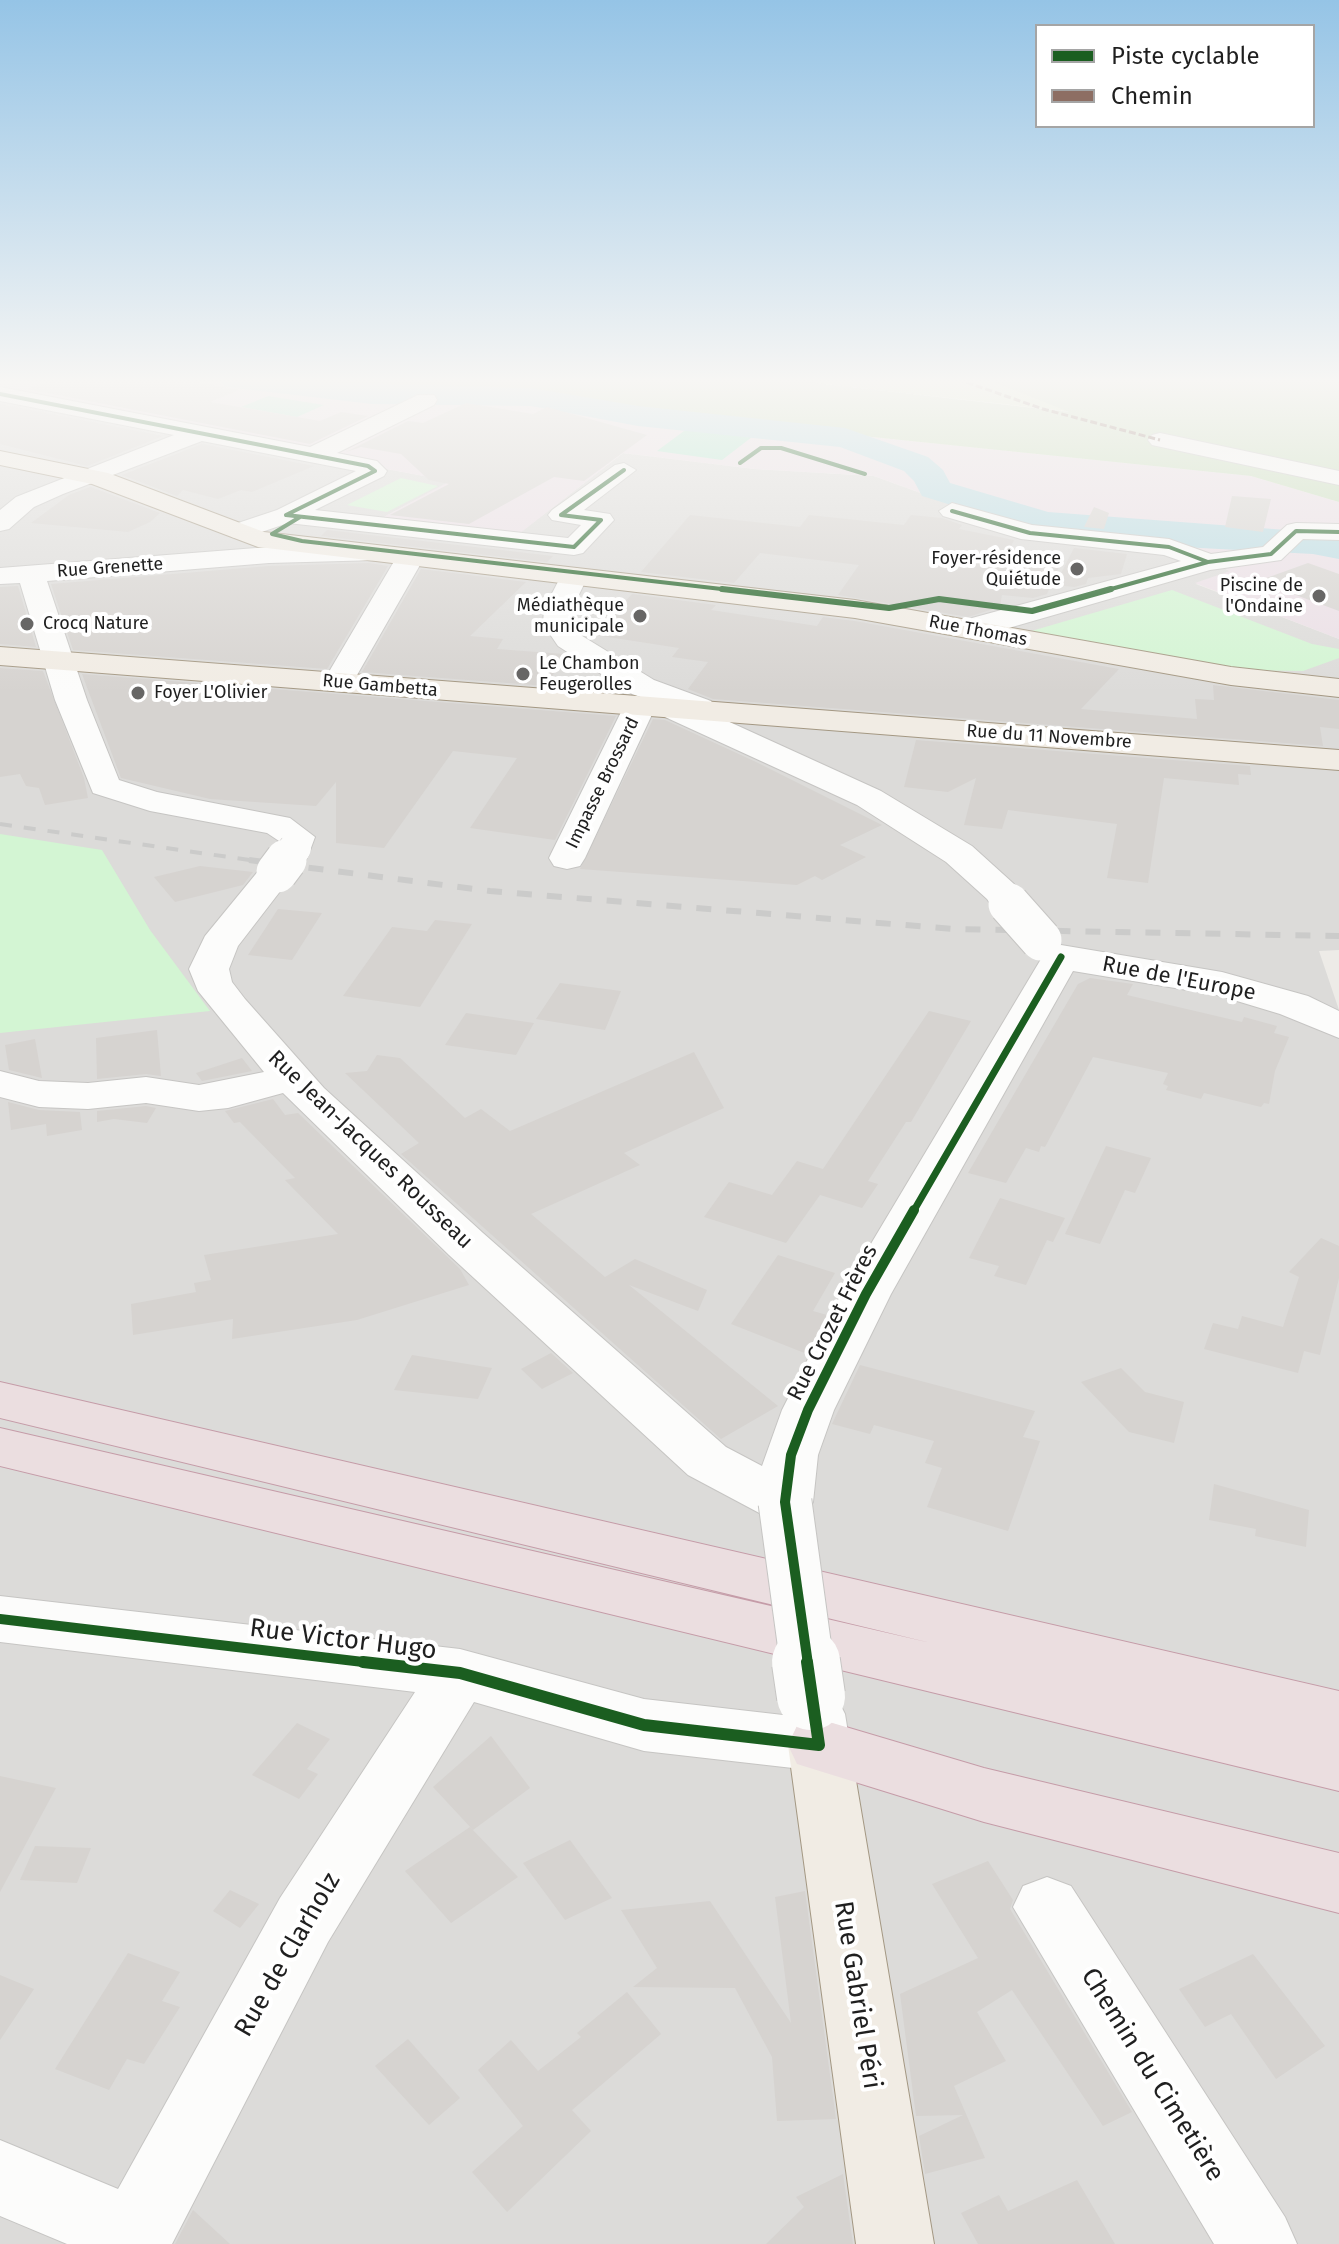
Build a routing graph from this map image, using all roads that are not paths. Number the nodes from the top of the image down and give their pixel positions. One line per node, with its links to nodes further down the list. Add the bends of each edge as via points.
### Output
1 (66, 484): 7 (street, via 25,502)
2 (111, 484): 9 (main road, Rue Thomas)
3 (349, 484): 6 (street, Rue Grenette)
4 (605, 484): 6 (street, via 561,515 601,520 574,547)
5 (952, 511): 13 (street, via 1030,533 1169,547)
6 (286, 515): 9 (street, Rue Grenette)
7 (0, 523)
8 (1339, 532): 13 (street, via 1304,530 1283,544)
9 (249, 535): 10 (main road, Rue Thomas); 12 (street, Rue Grenette, via 235,554)
10 (377, 554): 11 (main road, Rue Thomas); 12 (street, Rue Grenette)
11 (410, 558): 16 (main road, Rue Thomas); 20 (street)
12 (220, 559): 14 (street, Rue Grenette)
13 (1208, 562): 17 (street)
14 (32, 574): 15 (street, Rue Grenette); 19 (street)
15 (0, 576)
16 (574, 576): 17 (main road, Rue Thomas, via 855,609); 22 (street, via 558,609 558,624 577,647)
17 (974, 629): 21 (main road, Rue Thomas, via 1231,676)
18 (0, 656): 19 (main road, Rue Gambetta)
19 (61, 662): 20 (main road, Rue Gambetta); 29 (street, Rue Jean-Jacques Rousseau, via 105,786 137,798 278,825 297,837 286,860 219,944 209,969 212,983)
20 (338, 682): 22 (main road, Rue Gambetta, via 597,702)
21 (1339, 688)
22 (641, 697): 23 (main road, Rue Gambetta); 26 (street, Impasse Brossard)
23 (688, 709): 24 (street)
24 (757, 728): 25 (main road, Rue du 11 Novembre); 27 (street, bridge, via 959,854)
25 (1339, 760)
26 (567, 858)
27 (1051, 949): 28 (street, Rue de l'Europe, via 1222,984 1294,1005); 33 (street, Rue Crozet Frères, via 808,1410 791,1455)
28 (1339, 1026)
29 (291, 1078): 30 (street, via 199,1098 146,1090 39,1094); 33 (street, Rue Jean-Jacques Rousseau, via 707,1461)
30 (0, 1084)
31 (0, 1400): 36 (highway)
32 (0, 1447): 38 (highway)
33 (785, 1502): 37 (street, Rue Crozet Frères, bridge)
34 (0, 1619): 35 (street, Rue Victor Hugo)
35 (460, 1673): 37 (street, Rue Victor Hugo, via 644,1725); 42 (street, Rue de Clarholz, via 304,1920)
36 (1339, 1716)
37 (815, 1721): 39 (highway, via 984,1795); 43 (main road, Rue Gabriel Péri)
38 (1339, 1764)
39 (1339, 1883)
40 (1047, 1907): 44 (street, Chemin du Cimetière)
41 (0, 2178): 42 (street)
42 (132, 2239)
43 (895, 2244)
44 (1258, 2244)

